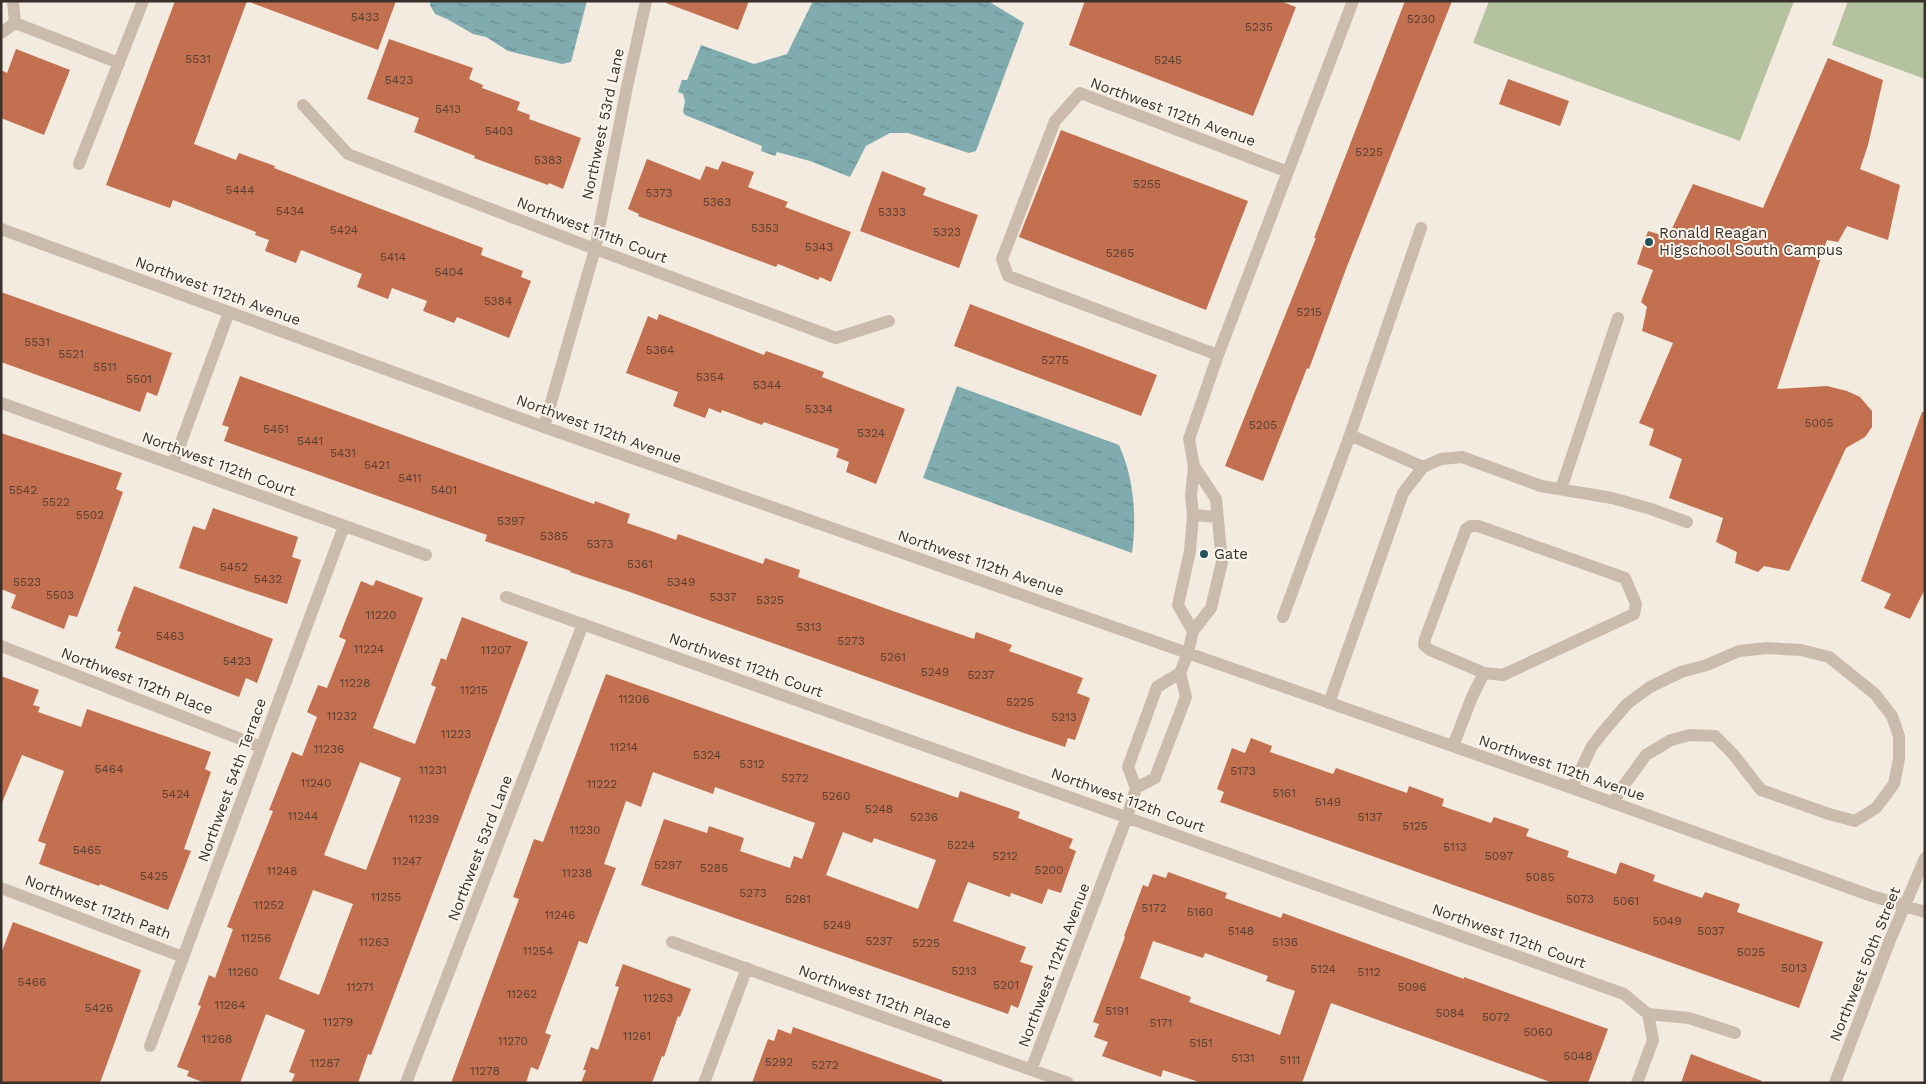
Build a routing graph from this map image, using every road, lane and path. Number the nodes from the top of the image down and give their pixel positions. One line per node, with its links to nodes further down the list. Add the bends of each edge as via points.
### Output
1 (13, 1): 5 (street)
2 (143, 1): 7 (street)
3 (646, 1): 13 (street, Northwest 53rd Lane)
4 (1353, 1): 10 (street)
5 (15, 23): 6 (street); 7 (street)
6 (1, 33)
7 (119, 63): 9 (street)
8 (304, 105): 13 (street, Northwest 111th Court, via 348,154)
9 (79, 164)
10 (1288, 172): 17 (street); 17 (street, Northwest 112th Avenue, via 1080,93 1055,121 1002,259 1008,276)
11 (1421, 228): 20 (street)
12 (1, 229): 14 (street, Northwest 112th Avenue)
13 (595, 250): 16 (street, Northwest 111th Court, via 836,338); 19 (street, Northwest 53rd Lane)
14 (229, 312): 19 (street, Northwest 112th Avenue); 21 (street)
15 (1618, 318): 24 (street)
16 (889, 321)
17 (1218, 354): 22 (street, via 1189,439)
18 (1, 403): 21 (street, Northwest 112th Court)
19 (544, 427): 35 (street, Northwest 112th Avenue)
20 (1350, 435): 23 (street); 31 (street)
21 (173, 464): 28 (street, Northwest 112th Court)
22 (1194, 466): 25 (street); 26 (street, via 1216,499)
23 (1423, 467): 24 (street, via 1441,459 1462,457 1541,486); 38 (street, via 1403,493)
24 (1561, 489): 27 (street, via 1612,498)
25 (1192, 515): 26 (street); 33 (street, via 1190,551 1178,605)
26 (1218, 517): 33 (street, via 1222,562 1211,608)
27 (1687, 522)
28 (344, 526): 29 (street, Northwest 112th Court); 40 (street, Northwest 54th Terrace)
29 (426, 555)
30 (506, 597): 32 (street, Northwest 112th Court)
31 (1283, 617)
32 (583, 624): 44 (street, Northwest 112th Court); 56 (street, Northwest 53rd Lane)
33 (1193, 631): 35 (street)
34 (1, 646): 40 (street, Northwest 112th Place)
35 (1188, 653): 36 (street); 38 (street, Northwest 112th Avenue)
36 (1180, 673): 41 (street, via 1186,697 1162,760 1155,778); 41 (street, via 1157,687 1128,767)
37 (1484, 673): 37 (street, via 1503,675 1634,614 1636,604 1625,578 1471,526 1462,538 1424,645); 39 (street)
38 (1329, 703): 39 (street, Northwest 112th Avenue)
39 (1453, 746): 42 (street, Northwest 112th Avenue)
40 (261, 747): 50 (street, Northwest 54th Terrace)
41 (1136, 788): 44 (street, Northwest 112th Avenue)
42 (1572, 788): 43 (street, Northwest 112th Avenue); 43 (street, via 1592,746 1627,704 1650,687 1681,672 1739,651 1767,648 1829,656 1875,694 1892,716 1899,736 1900,759 1894,784 1876,808 1855,821 1761,790 1715,736 1681,737 1646,755)
43 (1614, 803): 47 (street, Northwest 112th Avenue)
44 (1127, 817): 52 (street, Northwest 112th Court, via 1624,994); 55 (street, Northwest 112th Avenue)
45 (1925, 858): 47 (street, Northwest 50th Street)
46 (1, 888): 50 (street, Northwest 112th Path)
47 (1905, 906): 48 (street, Northwest 112th Avenue); 60 (street, Northwest 50th Street)
48 (1925, 912)
49 (672, 942): 51 (street, Northwest 112th Place)
50 (183, 957): 54 (street, Northwest 54th Terrace)
51 (747, 968): 55 (street, Northwest 112th Place); 57 (street)
52 (1648, 1014): 53 (street, via 1689,1018); 59 (street, via 1654,1040)
53 (1736, 1033)
54 (150, 1046)
55 (1032, 1070): 58 (street, Northwest 112th Place)
56 (406, 1083)
57 (704, 1083)
58 (1068, 1083)
59 (1637, 1083)
60 (1836, 1083)

